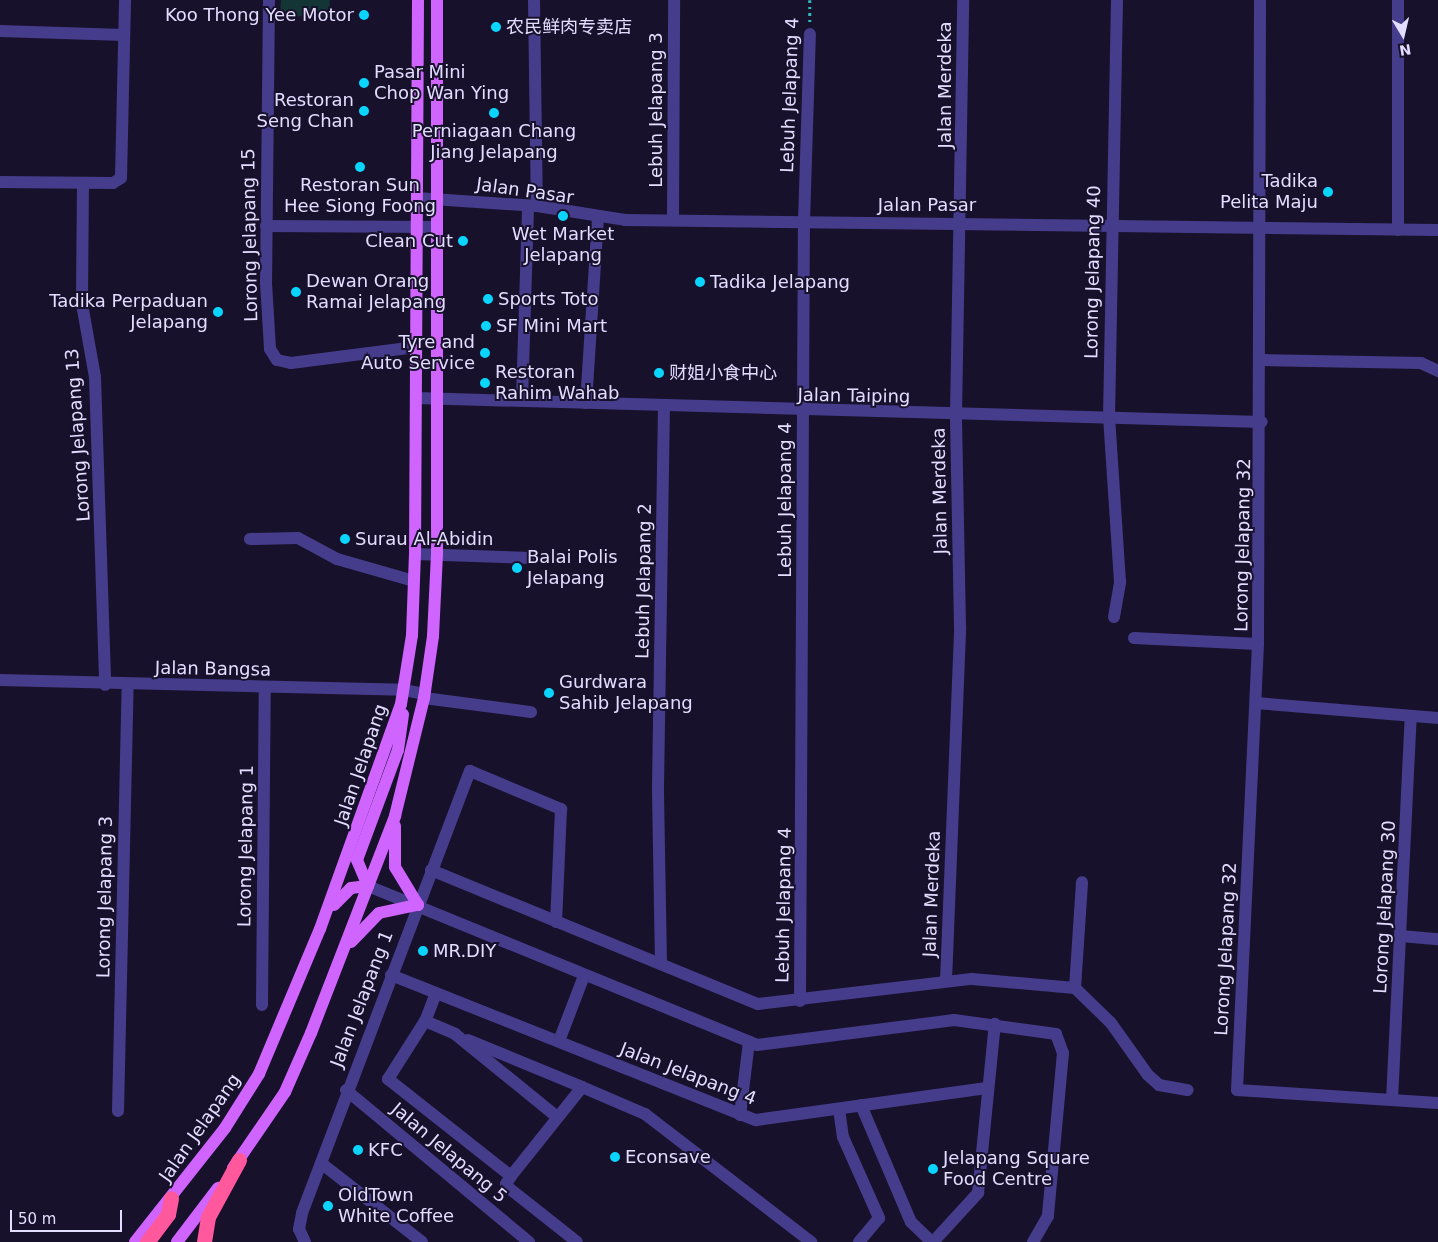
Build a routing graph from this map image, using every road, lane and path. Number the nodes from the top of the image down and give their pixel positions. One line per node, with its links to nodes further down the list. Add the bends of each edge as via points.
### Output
1 (125, 0): 14 (street)
2 (269, 0): 25 (street, Lorong Jelapang 15)
3 (418, 0): 17 (main road, Jalan Jelapang)
4 (437, 0): 18 (main road)
5 (534, 0): 19 (street)
6 (674, 0): 21 (street, Lebuh Jelapang 3)
7 (810, 0): 13 (path, Lebuh Jelapang 4)
8 (963, 0): 23 (street, Jalan Merdeka)
9 (1117, 0): 24 (street, Lorong Jelapang 40)
10 (1260, 0): 28 (street, Lorong Jelapang 32)
11 (1398, 0): 29 (street)
12 (0, 30): 14 (street)
13 (810, 34): 22 (street, Lebuh Jelapang 4)
14 (124, 35): 16 (street, via 120,180)
15 (0, 182): 16 (street)
16 (83, 183): 52 (street, Lorong Jelapang 13, via 82,304 95,377)
17 (417, 198): 18 (street, Jalan Pasar); 26 (main road, Jalan Jelapang)
18 (437, 198): 19 (street, Jalan Pasar); 27 (main road)
19 (532, 206): 20 (street, Jalan Pasar); 36 (street)
20 (598, 219): 21 (street, Jalan Pasar); 37 (street)
21 (673, 220): 22 (street, Jalan Pasar)
22 (804, 222): 23 (street, Jalan Pasar); 39 (street, Lebuh Jelapang 4)
23 (962, 222): 24 (street, Jalan Pasar); 40 (street, Jalan Merdeka)
24 (1110, 225): 28 (street, Jalan Pasar); 41 (street, Lorong Jelapang 40)
25 (266, 226): 26 (street); 31 (street, Lorong Jelapang 15, via 270,349 277,360 292,363)
26 (416, 226): 27 (street); 31 (main road, Jalan Jelapang)
27 (436, 227): 34 (main road)
28 (1261, 228): 29 (street, Jalan Pasar); 32 (street, Lorong Jelapang 32)
29 (1398, 230): 30 (street, Jalan Pasar)
30 (1438, 230)
31 (416, 347): 35 (main road, Jalan Jelapang)
32 (1263, 360): 33 (street, via 1421,363); 42 (street, Lorong Jelapang 32)
33 (1438, 371)
34 (436, 397): 35 (street, Jalan Taiping); 36 (street, Jalan Taiping); 45 (main road)
35 (416, 398): 44 (main road, Jalan Jelapang)
36 (522, 400): 37 (street, Jalan Taiping)
37 (586, 403): 38 (street, Jalan Taiping)
38 (664, 408): 39 (street, Jalan Taiping); 71 (street, Lebuh Jelapang 2, via 658,787)
39 (802, 412): 40 (street, Jalan Taiping); 77 (street, Lebuh Jelapang 4)
40 (956, 415): 41 (street, Jalan Taiping); 74 (street, Jalan Merdeka, via 960,627)
41 (1109, 417): 42 (street, Jalan Taiping); 48 (street, Lorong Jelapang 40, via 1120,600)
42 (1262, 422): 50 (street, Lorong Jelapang 32)
43 (250, 538): 47 (street, via 298,538 337,559)
44 (415, 554): 45 (street); 47 (main road, Jalan Jelapang)
45 (437, 554): 46 (street); 56 (main road)
46 (532, 558)
47 (414, 581): 55 (main road, Jalan Jelapang)
48 (1114, 617)
49 (1134, 638): 50 (street)
50 (1258, 644): 57 (street, Lorong Jelapang 32)
51 (0, 680): 52 (street, Jalan Bangsa)
52 (105, 685): 53 (street, Jalan Bangsa)
53 (128, 685): 54 (street, Jalan Bangsa); 92 (street, Lorong Jelapang 3)
54 (265, 687): 55 (street, Jalan Bangsa); 78 (street, Lorong Jelapang 1)
55 (403, 690): 56 (street, Jalan Bangsa); 64 (main road, via 398,750 357,860); 67 (main road, Jalan Jelapang, via 392,736)
56 (424, 696): 58 (street, Jalan Bangsa); 61 (main road)
57 (1256, 703): 59 (street); 88 (street, Lorong Jelapang 32, via 1237,1090)
58 (532, 712)
59 (1411, 716): 60 (street); 68 (street, Lorong Jelapang 30)
60 (1438, 718)
61 (395, 816): 64 (main road); 65 (main road, via 395,867)
62 (431, 870): 65 (street, Jalan Jelapang 1); 66 (street); 66 (street, Jalan Jelapang 1, via 470,771 561,809)
63 (1082, 882): 75 (street)
64 (368, 886): 65 (street); 67 (main road, via 343,894); 70 (main road)
65 (418, 905): 70 (main road, via 375,916); 72 (street, Jalan Jelapang 1); 73 (street)
66 (556, 922): 71 (street)
67 (320, 930): 98 (main road, Jalan Jelapang, via 247,1096)
68 (1401, 936): 69 (street); 88 (street, Lorong Jelapang 30)
69 (1438, 939)
70 (342, 954): 95 (main road, via 285,1092)
71 (662, 964): 77 (street, via 758,1004)
72 (391, 974): 76 (street, Jalan Jelapang 4); 86 (street, Jalan Jelapang 1)
73 (584, 976): 82 (street); 83 (street)
74 (946, 981): 75 (street, via 972,979); 77 (street)
75 (1075, 988): 87 (street, via 1111,1022 1134,1059 1154,1080 1170,1089)
76 (436, 993): 79 (street); 82 (street, Jalan Jelapang 4)
77 (800, 1001)
78 (262, 1005)
79 (425, 1020): 81 (street); 97 (street, via 388,1079)
80 (994, 1024): 83 (street, via 954,1020 771,1045); 85 (street); 110 (street, via 1048,1031 1063,1046 1048,1216)
81 (454, 1034): 84 (street); 94 (street)
82 (559, 1041): 93 (street, Jalan Jelapang 4)
83 (749, 1042): 93 (street)
84 (582, 1087): 94 (street); 107 (street, via 645,1114)
85 (988, 1088): 90 (street, Jalan Jelapang 4); 109 (street, via 978,1193)
86 (346, 1090): 96 (street, Jalan Jelapang 1); 105 (street, Jalan Jelapang 5)
87 (1188, 1090)
88 (1392, 1100): 89 (street)
89 (1438, 1103)
90 (860, 1106): 91 (street, Jalan Jelapang 4); 109 (street, via 911,1222)
91 (839, 1109): 93 (street, Jalan Jelapang 4, via 764,1119); 108 (street, via 844,1137 879,1218)
92 (118, 1111)
93 (740, 1115)
94 (557, 1117): 97 (street)
95 (239, 1160): 101 (main road); 102 (highway, via 208,1217)
96 (321, 1163): 103 (street, Jalan Jelapang 1, via 300,1222); 104 (street)
97 (511, 1176): 106 (street, via 507,1187)
98 (171, 1198): 99 (main road, Jalan Jelapang); 100 (highway, via 168,1214)
99 (135, 1242)
100 (147, 1242)
101 (177, 1242)
102 (204, 1242)
103 (305, 1242)
104 (422, 1242)
105 (529, 1242)
106 (577, 1242)
107 (811, 1242)
108 (859, 1242)
109 (932, 1242)
110 (1033, 1242)

